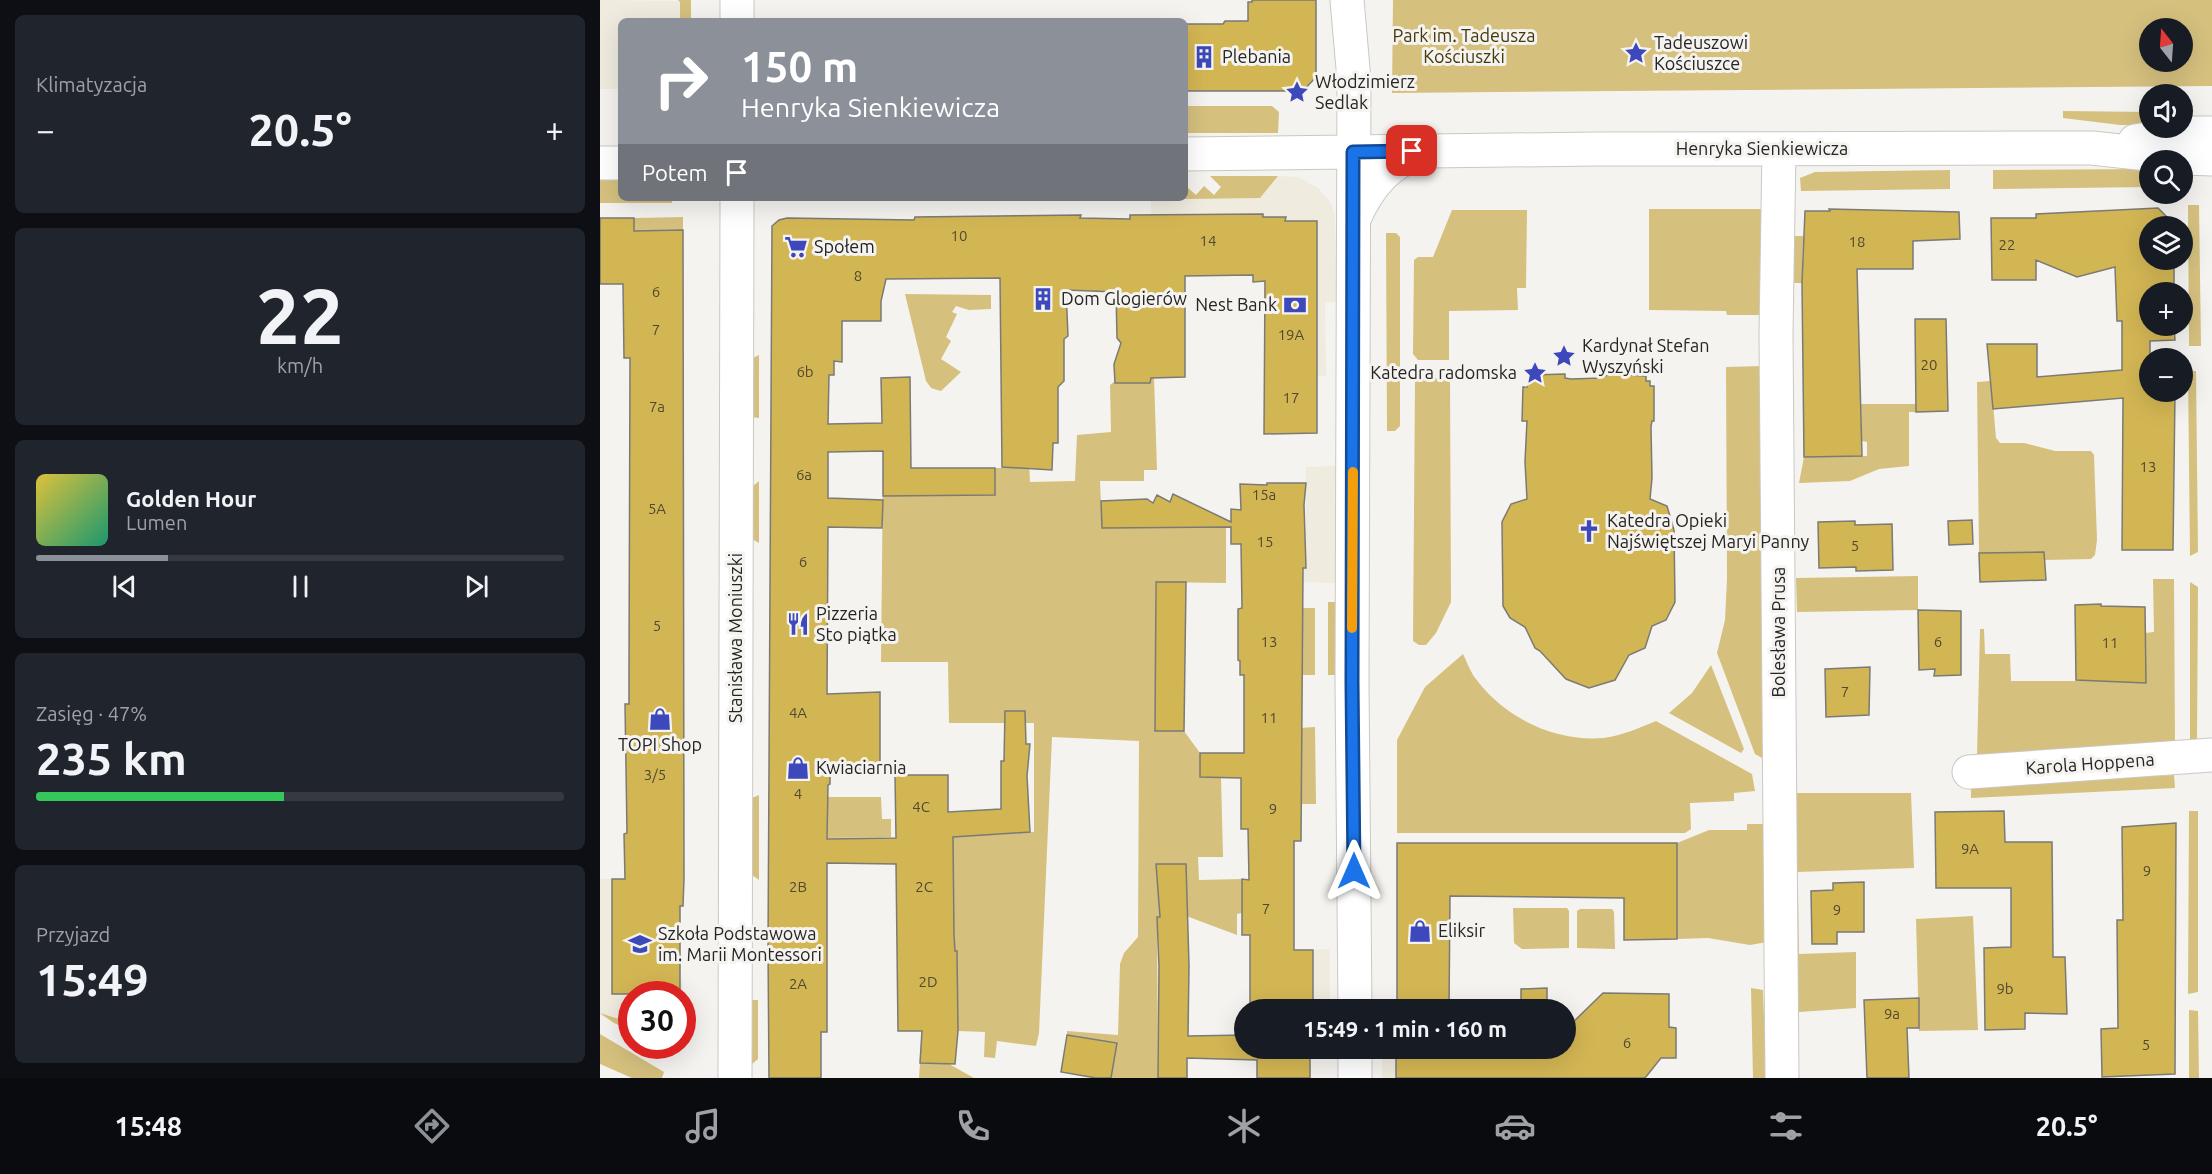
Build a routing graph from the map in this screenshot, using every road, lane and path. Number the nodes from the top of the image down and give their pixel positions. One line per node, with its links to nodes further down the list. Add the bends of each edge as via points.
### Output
1 (738, 0): 3 (street)
2 (1347, 0): 8 (street, via 1353,56)
3 (737, 18)
4 (2212, 133): 5 (street, Henryka Sienkiewicza, via 2175,134)
5 (2092, 148): 6 (street, Henryka Sienkiewicza); 10 (street, Henryka Sienkiewicza)
6 (1779, 149): 7 (street, Henryka Sienkiewicza); 21 (street, Bolesława Prusa, via 1776,346)
7 (1432, 151): 8 (street, Henryka Sienkiewicza); 14 (street, Henryka Sienkiewicza, via 1402,160 1384,172 1360,204)
8 (1353, 152): 9 (street, Henryka Sienkiewicza); 14 (street)
9 (1188, 154)
10 (2212, 159)
11 (600, 163): 12 (street)
12 (618, 163)
13 (737, 201): 19 (street, Stanisława Moniuszki)
14 (1353, 221): 17 (street)
15 (2212, 755): 16 (street, Karola Hoppena)
16 (1969, 772)
17 (1355, 999)
18 (1355, 1059): 20 (street)
19 (735, 1078)
20 (1355, 1078)
21 (1782, 1078)

